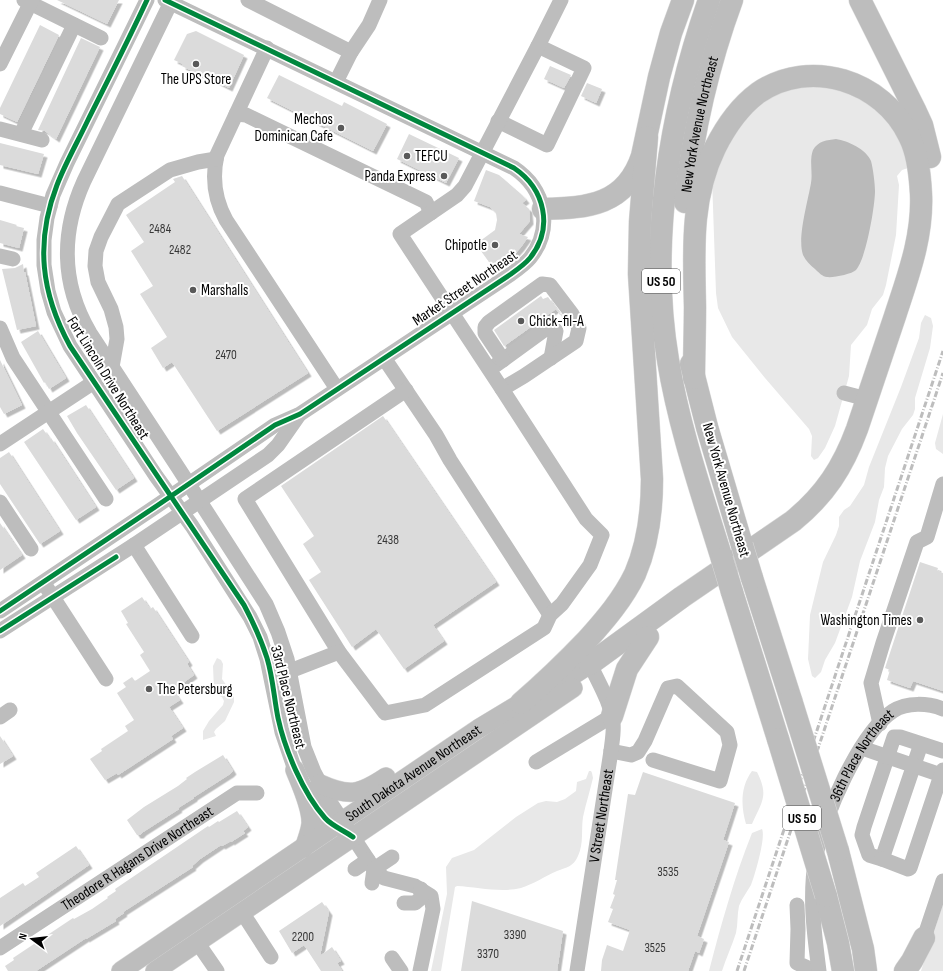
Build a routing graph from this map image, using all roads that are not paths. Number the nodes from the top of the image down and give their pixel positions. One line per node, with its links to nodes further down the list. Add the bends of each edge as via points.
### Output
1 (147, 0): 27 (street, Fort Lincoln Drive Northeast, via 67,163)
2 (248, 0): 15 (street)
3 (380, 0): 15 (street, via 369,25)
4 (561, 0): 13 (street)
5 (683, 0): 22 (highway, via 661,70)
6 (709, 0): 112 (highway, New York Avenue Northeast / US 50, bridge, via 676,115 663,219 662,322 677,407 826,896)
7 (732, 0): 37 (highway, New York Avenue Northeast / US 50, via 701,101 684,210 683,296)
8 (860, 0): 63 (highway, via 922,125 932,165 935,211 932,240 900,344 861,458 837,497 817,519 795,537)
9 (29, 1): 11 (street); 16 (street)
10 (170, 1): 14 (street, Market Street Northeast); 35 (street, Fort Lincoln Drive Northeast, via 84,181 74,205 69,228 68,264 74,299 84,322)
11 (74, 25): 12 (street); 21 (street)
12 (101, 38)
13 (538, 46): 19 (street); 19 (street, via 584,68 547,145)
14 (267, 48): 17 (street, Market Street Northeast); 18 (street)
15 (351, 52): 17 (street)
16 (0, 64)
17 (336, 82): 24 (street, Market Street Northeast)
18 (236, 114): 25 (street, via 219,147); 29 (street, via 246,115 426,202)
19 (498, 121): 24 (street)
20 (0, 129): 21 (street)
21 (21, 134): 23 (street)
22 (647, 137): 28 (highway, via 635,174 614,195 595,204); 58 (highway, via 639,268 652,504 649,528 639,563)
23 (42, 140)
24 (483, 153): 28 (street, Market Street Northeast, via 525,176 539,197); 29 (street, via 462,190)
25 (216, 159): 35 (street, via 170,170 118,204 101,237 96,251 95,266 98,282 116,327 117,339); 39 (street, via 216,190 222,213)
26 (0, 193): 27 (street)
27 (50, 206): 38 (street, Fort Lincoln Drive Northeast, via 44,252 50,302 64,334)
28 (543, 209): 30 (street, Market Street Northeast, via 541,237 534,253 511,274)
29 (431, 213): 30 (street, via 400,234)
30 (452, 313): 32 (street, Market Street Northeast); 36 (street)
31 (0, 328): 44 (street, via 13,358)
32 (384, 358): 39 (street, Market Street Northeast); 41 (street)
33 (551, 358): 34 (street, via 556,331 551,325); 34 (street, via 576,341 579,328 550,284 542,284 485,327 485,333); 40 (street)
34 (504, 360): 36 (street)
35 (112, 366): 47 (street, Fort Lincoln Drive Northeast)
36 (489, 370): 40 (street)
37 (694, 378): 43 (highway, via 696,214 700,187 712,154 740,109 758,93 792,79 813,76 834,78 864,89 882,101 898,117 910,138 920,177 921,212 917,244); 101 (highway, New York Avenue Northeast / US 50, bridge, via 752,578 838,851)
38 (94, 382): 44 (street); 49 (street, Fort Lincoln Drive Northeast)
39 (337, 389): 45 (street, Market Street Northeast)
40 (502, 389): 60 (street, via 586,519 602,535 590,565 562,604)
41 (406, 390): 60 (street); 64 (street, via 245,499)
42 (844, 392): 43 (street)
43 (867, 400): 65 (highway, via 841,467 824,491 803,513 682,597)
44 (48, 412): 46 (street); 50 (street)
45 (300, 414): 47 (street, Market Street Northeast, via 275,425); 51 (street, Market Street Northeast, via 274,451)
46 (0, 443)
47 (189, 484): 49 (street); 51 (street, Fort Lincoln Drive Northeast)
48 (943, 484): 72 (street, via 927,537 917,542 871,683)
49 (171, 496): 53 (street, Fort Lincoln Drive Northeast); 56 (street)
50 (106, 499)
51 (200, 501): 53 (street); 66 (street, 33rd Place Northeast, via 266,604)
52 (0, 502): 55 (street)
53 (182, 513): 54 (street); 67 (street, 33rd Place Northeast, via 247,611 260,638)
54 (134, 545): 57 (street); 62 (street)
55 (31, 549)
56 (43, 582): 57 (street); 59 (street)
57 (53, 596): 61 (street); 68 (street)
58 (615, 608): 65 (highway, via 590,656); 69 (highway, via 563,665)
59 (0, 610)
60 (550, 615): 64 (street, via 544,628 425,705 385,714)
61 (0, 631)
62 (192, 636)
63 (648, 637): 65 (highway); 71 (highway, via 627,669)
64 (339, 652): 66 (street)
65 (592, 668): 69 (main road, South Dakota Avenue Northeast); 71 (street, V Street Northeast); 87 (main road, South Dakota Avenue Northeast)
66 (290, 671): 67 (street); 84 (street, 33rd Place Northeast, via 300,732)
67 (271, 675): 82 (street, 33rd Place Northeast, via 282,732)
68 (106, 679)
69 (521, 703): 73 (main road, South Dakota Avenue Northeast)
70 (943, 709): 72 (street, 36th Place Northeast, via 923,705 907,706 893,712)
71 (612, 716): 76 (street, V Street Northeast); 80 (street)
72 (880, 724): 75 (street, 36th Place Northeast)
73 (478, 729): 84 (main road, via 438,742 365,790 347,793); 86 (main road, South Dakota Avenue Northeast)
74 (921, 744): 77 (street); 78 (street, via 894,737); 81 (street)
75 (862, 748): 78 (street); 111 (street, 36th Place Northeast, via 833,802 816,856 812,908)
76 (611, 751): 79 (street, via 631,755 638,752 668,688 677,686 727,732 730,745 720,781); 109 (street, V Street Northeast)
77 (943, 751)
78 (887, 757): 81 (street); 90 (street, via 862,835 869,855)
79 (653, 760)
80 (536, 762)
81 (913, 766): 83 (street); 90 (street)
82 (295, 770): 86 (street, 33rd Place Northeast, via 326,819); 88 (main road, via 311,821)
83 (942, 774): 90 (street, via 910,868)
84 (320, 784): 86 (street, 33rd Place Northeast)
85 (257, 793): 100 (street, Theodore R Hagans Drive Northeast, via 237,793)
86 (340, 823): 87 (street, 33rd Place Northeast); 88 (main road, South Dakota Avenue Northeast)
87 (353, 837): 92 (street, 33rd Place Northeast); 97 (main road, South Dakota Avenue Northeast)
88 (304, 848): 104 (main road, South Dakota Avenue Northeast)
89 (392, 856): 92 (street)
90 (882, 859)
91 (356, 869): 92 (street)
92 (371, 871): 94 (street, via 384,878)
93 (943, 881): 98 (street)
94 (421, 889): 95 (street, via 421,898 415,903); 108 (street, via 431,896 433,909)
95 (404, 903)
96 (797, 904): 110 (street, via 797,963)
97 (242, 912): 99 (main road, South Dakota Avenue Northeast); 102 (street)
98 (924, 938): 115 (highway); 116 (highway)
99 (197, 942): 105 (main road, South Dakota Avenue Northeast); 106 (street)
100 (0, 948)
101 (863, 950): 113 (highway, New York Avenue Northeast / US 50); 114 (highway)
102 (271, 957)
103 (392, 958): 107 (street)
104 (122, 971)
105 (155, 971)
106 (218, 971)
107 (401, 971)
108 (420, 971)
109 (577, 971)
110 (815, 971)
111 (819, 971)
112 (842, 971)
113 (866, 971)
114 (880, 971)
115 (905, 971)
116 (916, 971)

